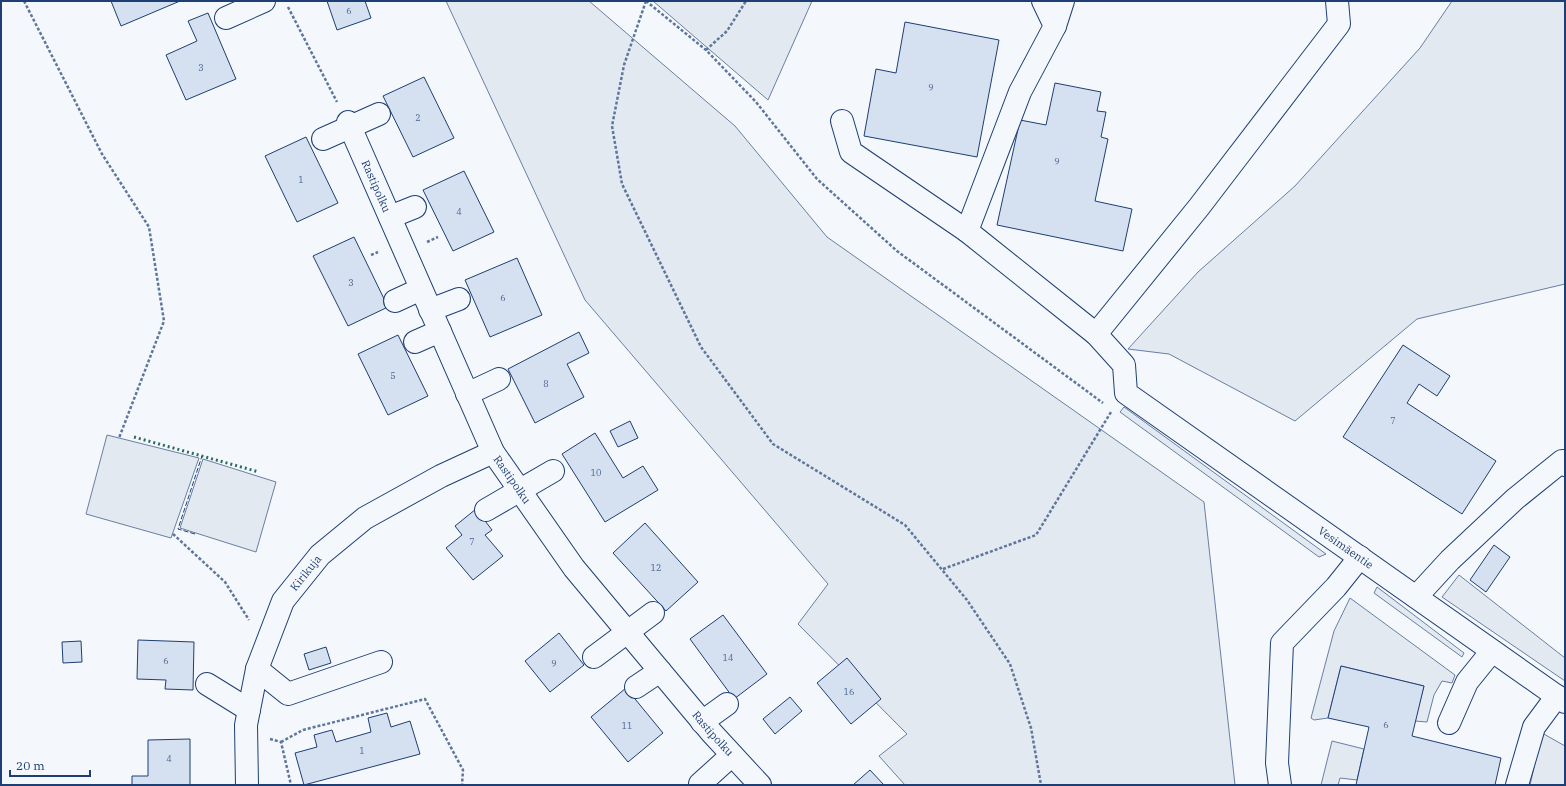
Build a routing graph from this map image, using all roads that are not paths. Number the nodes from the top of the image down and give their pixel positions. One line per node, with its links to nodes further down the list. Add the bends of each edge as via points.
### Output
1 (264, 1): 5 (street)
2 (1043, 1): 6 (street)
3 (1063, 1): 6 (street)
4 (1337, 1): 19 (street, via 1339,24 1199,207)
5 (226, 18)
6 (1055, 26): 13 (street, via 1020,92)
7 (379, 114): 9 (street)
8 (842, 121): 13 (street, via 851,152)
9 (349, 125): 10 (street); 12 (street, Rastipolku)
10 (323, 139)
11 (415, 207): 12 (street)
12 (390, 217): 14 (street, Rastipolku)
13 (967, 231): 19 (street)
14 (422, 290): 16 (street); 17 (street, Rastipolku)
15 (459, 299): 17 (street)
16 (395, 301)
17 (430, 310): 18 (street, Rastipolku)
18 (440, 331): 20 (street); 22 (street, Rastipolku)
19 (1096, 334): 28 (street, Vesimäentie, via 1124,365 1126,393)
20 (415, 342)
21 (499, 379): 22 (street)
22 (467, 394): 23 (street, Rastipolku)
23 (493, 452): 26 (street, Rastipolku); 35 (street, Kirikuja, via 441,476 365,518 320,555 283,601)
24 (1565, 465): 29 (street, via 1562,461 1515,499 1450,560)
25 (553, 471): 26 (street)
26 (520, 490): 27 (street); 31 (street, Rastipolku, via 574,568)
27 (486, 510)
28 (1360, 558): 29 (street, Vesimäentie); 48 (street, via 1282,643 1277,763)
29 (1416, 597): 32 (street, Vesimäentie)
30 (653, 613): 31 (street)
31 (627, 632): 33 (street); 36 (street, Rastipolku)
32 (1492, 651): 39 (street, Vesimäentie); 43 (street, via 1468,682)
33 (594, 657)
34 (381, 662): 35 (street, via 288,694)
35 (258, 669): 41 (street, Kirikuja)
36 (660, 671): 38 (street); 42 (street, Rastipolku)
37 (207, 684): 41 (street)
38 (636, 687)
39 (1561, 699): 49 (street, via 1534,727)
40 (728, 704): 42 (street)
41 (249, 710): 46 (street, Kirikuja, via 246,725)
42 (702, 722): 44 (street, Rastipolku)
43 (1449, 723)
44 (732, 755): 45 (street); 47 (street, Rastipolku)
45 (700, 784)
46 (247, 785)
47 (760, 785)
48 (1280, 785)
49 (1517, 785)

